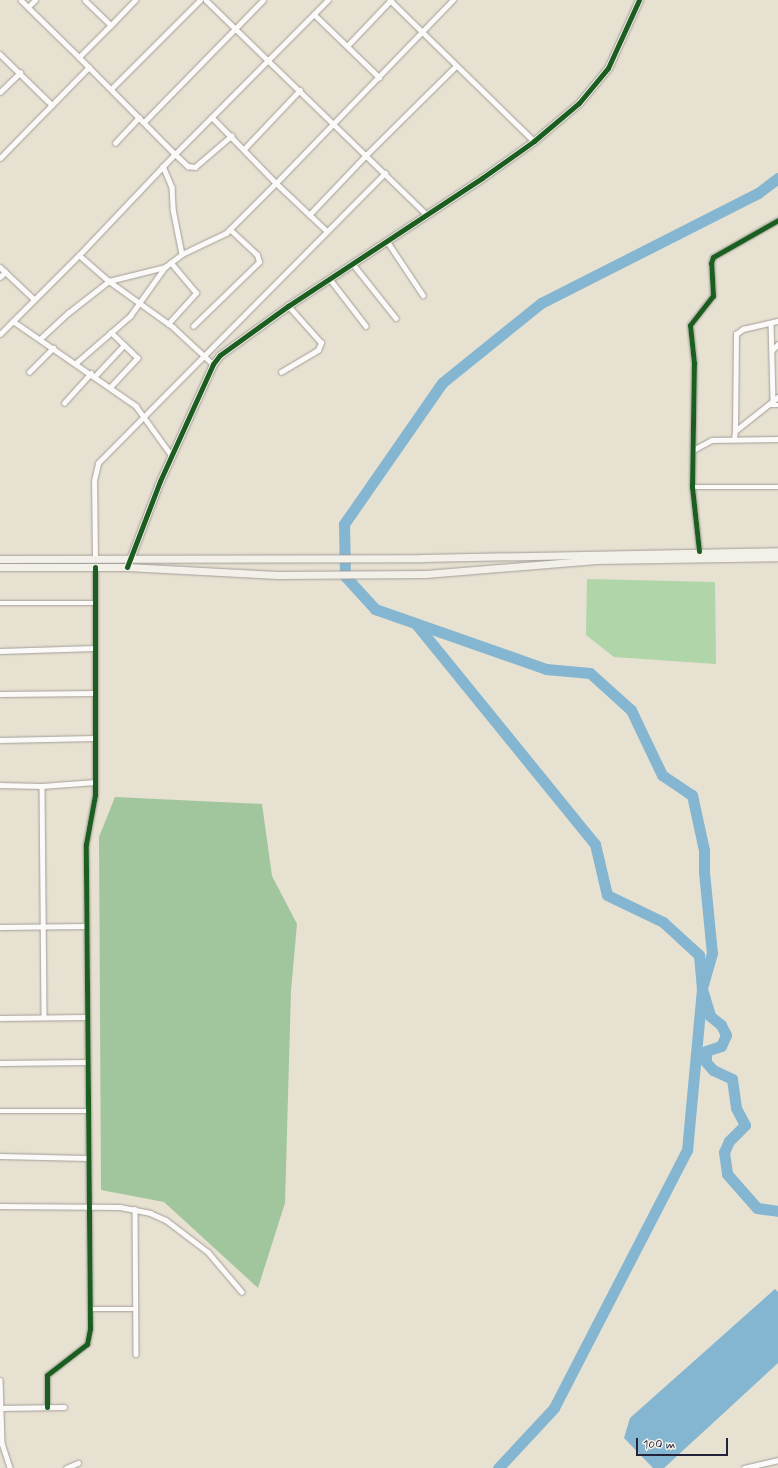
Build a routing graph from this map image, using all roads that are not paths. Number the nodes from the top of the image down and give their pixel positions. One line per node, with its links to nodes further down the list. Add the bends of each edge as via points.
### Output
1 (21, 0): 12 (street)
2 (35, 0): 12 (street)
3 (85, 0): 14 (street)
4 (135, 0): 14 (street)
5 (200, 0): 25 (street)
6 (206, 0): 15 (street)
7 (263, 0): 15 (street)
8 (328, 0): 13 (street)
9 (390, 0): 16 (street); 17 (street)
10 (453, 0): 16 (street)
11 (639, 0): 34 (main road, via 608,68 579,103)
12 (28, 7): 19 (street)
13 (314, 14): 17 (street); 20 (street)
14 (111, 24): 19 (street)
15 (235, 28): 20 (street); 31 (street)
16 (422, 33): 21 (street); 24 (street)
17 (347, 46): 24 (street)
18 (0, 54): 23 (street)
19 (79, 57): 22 (street)
20 (269, 61): 26 (street); 30 (street)
21 (456, 66): 34 (street); 38 (street)
22 (89, 67): 25 (street); 28 (street)
23 (20, 73): 27 (street); 28 (street)
24 (379, 78): 32 (street)
25 (111, 89): 29 (street)
26 (300, 90): 32 (street); 36 (street)
27 (0, 92)
28 (52, 105): 39 (street)
29 (139, 117): 31 (street); 35 (street)
30 (212, 117): 33 (street); 37 (street)
31 (144, 122): 37 (street)
32 (334, 124): 38 (street); 42 (street)
33 (231, 136): 36 (street); 37 (street, via 195,168 188,166)
34 (534, 141): 44 (main road)
35 (115, 143)
36 (244, 150): 42 (street)
37 (176, 154): 40 (street)
38 (367, 154): 41 (street); 43 (street)
39 (0, 158)
40 (163, 166): 49 (street, via 172,187 173,209); 50 (street)
41 (385, 173): 44 (street); 47 (street)
42 (276, 183): 43 (street); 46 (street)
43 (310, 215): 47 (street)
44 (427, 215): 48 (main road)
45 (778, 220): 93 (street, via 712,260 713,296 690,326 694,363)
46 (230, 230): 49 (street); 68 (street, via 257,255 259,262)
47 (327, 231): 77 (street)
48 (387, 241): 52 (main road); 59 (street)
49 (182, 254): 51 (street)
50 (79, 256): 58 (street); 60 (street)
51 (170, 263): 54 (street); 67 (street, via 196,293)
52 (353, 264): 57 (main road); 63 (street)
53 (0, 267): 55 (street)
54 (165, 267): 58 (street); 61 (street)
55 (5, 272): 56 (street); 60 (street)
56 (0, 277)
57 (330, 279): 62 (main road); 69 (street)
58 (109, 281): 61 (street); 72 (street)
59 (423, 295)
60 (34, 299): 64 (street)
61 (138, 302): 67 (street); 70 (street, via 130,316)
62 (288, 306): 79 (main road, via 227,349); 81 (street, via 320,343 318,350)
63 (396, 318)
64 (13, 321): 71 (street); 72 (street)
65 (778, 321): 66 (street)
66 (771, 323): 76 (street); 90 (street, via 743,329 736,334)
67 (168, 324): 77 (street)
68 (193, 326)
69 (366, 326)
70 (111, 332): 74 (street); 78 (street)
71 (0, 334)
72 (40, 339): 75 (street)
73 (778, 344): 76 (street)
74 (124, 345): 82 (street); 83 (street, via 138,358)
75 (53, 348): 78 (street); 80 (street)
76 (772, 350): 85 (street)
77 (204, 355): 79 (street); 89 (street)
78 (76, 363): 82 (street)
79 (213, 364): 94 (main road)
80 (29, 372)
81 (281, 372)
82 (93, 375): 83 (street); 86 (street)
83 (111, 387): 89 (street)
84 (778, 397): 85 (street)
85 (772, 401): 87 (street)
86 (64, 402)
87 (767, 405): 88 (street); 90 (street)
88 (778, 405)
89 (144, 416): 94 (street); 100 (street, via 96,468)
90 (735, 431): 91 (street)
91 (734, 439): 92 (street); 93 (street, via 712,440)
92 (778, 439)
93 (693, 450): 95 (street)
94 (172, 456): 101 (main road)
95 (692, 487): 96 (street); 97 (street)
96 (778, 487)
97 (699, 551): 98 (main road); 101 (main road, via 422,558)
98 (778, 551)
99 (778, 557): 105 (main road, via 596,560 426,574 263,575)
100 (95, 558): 101 (main road); 102 (main road)
101 (130, 558): 105 (main road)
102 (0, 559)
103 (0, 567): 104 (main road)
104 (95, 567): 105 (main road); 106 (street)
105 (127, 567)
106 (95, 603): 107 (street); 108 (street)
107 (0, 604)
108 (95, 648): 109 (street); 110 (street)
109 (0, 651)
110 (95, 693): 111 (street); 112 (street)
111 (0, 694)
112 (95, 738): 113 (street); 114 (street)
113 (0, 740)
114 (95, 782): 116 (street); 118 (street, via 95,802 86,844)
115 (0, 785): 116 (street)
116 (42, 786): 117 (street)
117 (42, 925): 118 (street); 119 (street); 120 (street)
118 (86, 926): 121 (street)
119 (0, 927)
120 (44, 1017): 121 (street); 122 (street)
121 (87, 1017): 123 (street)
122 (0, 1018)
123 (88, 1062): 124 (street); 126 (street)
124 (0, 1063)
125 (0, 1111): 126 (street)
126 (87, 1111): 128 (street)
127 (0, 1156): 128 (street)
128 (87, 1158): 130 (street)
129 (0, 1206): 130 (street)
130 (89, 1206): 131 (street); 133 (street)
131 (135, 1209): 132 (street, via 166,1220 198,1243); 134 (street)
132 (242, 1292)
133 (90, 1309): 134 (street); 137 (street, via 87,1344 47,1375)
134 (136, 1309): 135 (street)
135 (136, 1354)
136 (0, 1380): 139 (street)
137 (47, 1407): 138 (street); 139 (street)
138 (64, 1407)
139 (0, 1408): 142 (street, via 2,1443)
140 (778, 1460): 144 (street)
141 (78, 1463): 143 (street)
142 (10, 1468)
143 (66, 1468)
144 (744, 1468)

